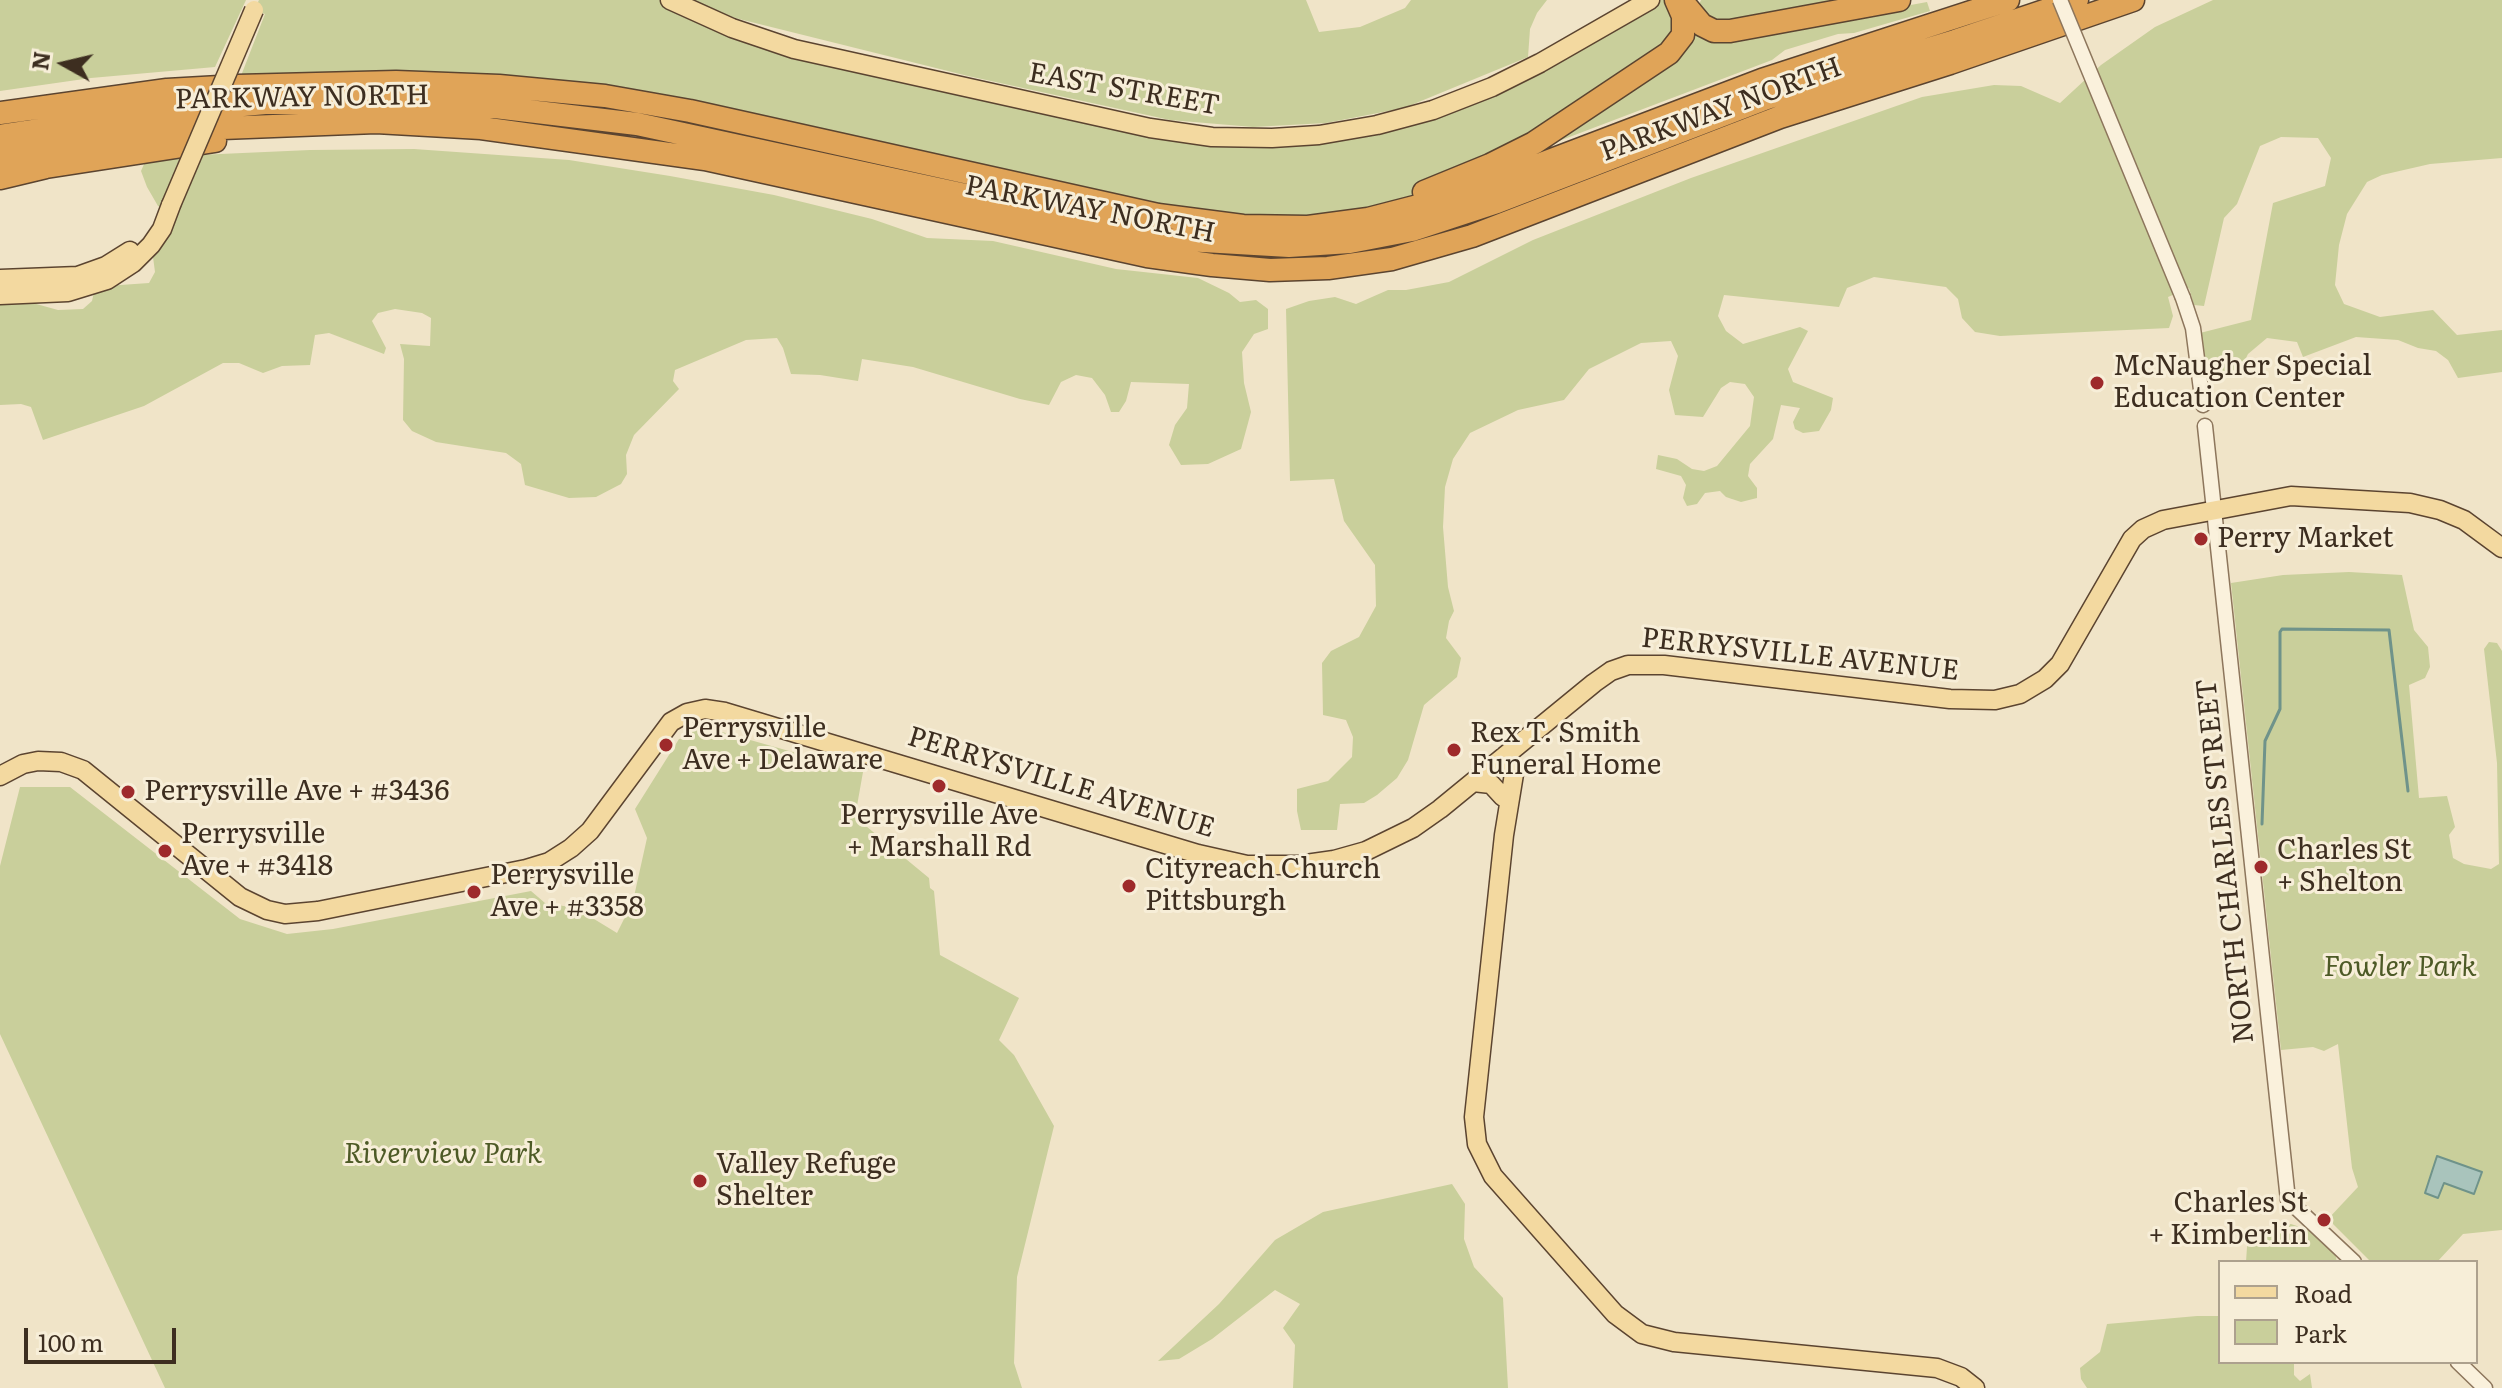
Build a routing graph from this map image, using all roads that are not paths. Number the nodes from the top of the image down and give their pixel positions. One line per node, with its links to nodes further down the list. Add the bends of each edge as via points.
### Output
1 (670, 0): 2 (main road, EAST STREET, via 794,49 1150,128 1272,138 1377,125 1433,110 1540,63)
2 (1650, 0)
3 (1679, 0): 4 (highway, via 1702,25 1730,31); 16 (highway, via 1683,35 1669,53 1534,143 1431,190 1349,212)
4 (1899, 0)
5 (2008, 0): 16 (highway, PARKWAY NORTH, via 1762,80 1457,196 1353,221)
6 (2060, 0): 19 (street, bridge, via 2183,298 2193,328)
7 (2077, 0): 12 (highway, via 1767,98 1497,202 1412,230 1350,242 1235,245 1169,239 653,127 495,107 265,103)
8 (2133, 0): 11 (highway, PARKWAY NORTH, via 1780,117 1472,236 1392,259 1328,268 1270,270 1147,256 705,159 547,136 376,122)
9 (256, 5): 15 (main road, bridge)
10 (0, 113): 16 (highway, PARKWAY NORTH, via 237,86 499,86 690,111 1158,215)
11 (253, 126): 13 (highway, PARKWAY NORTH, via 171,130); 14 (highway, via 222,140)
12 (0, 136)
13 (0, 156)
14 (0, 178)
15 (169, 210): 17 (main road, via 129,251 91,272 66,278); 18 (main road, via 151,245 107,280 68,292)
16 (1243, 226)
17 (0, 279)
18 (0, 295)
19 (2203, 405)
20 (2205, 426): 21 (street, NORTH CHARLES STREET)
21 (2214, 509): 22 (main road, PERRYSVILLE AVENUE, via 2291,496 2410,503 2464,520); 23 (main road, PERRYSVILLE AVENUE, via 2163,520 2132,539 2060,664 2020,694 1995,700 1950,699 1633,664 1603,676); 28 (street, NORTH CHARLES STREET, via 2288,1200)
22 (2502, 548)
23 (1506, 755): 25 (main road, PERRYSVILLE AVENUE); 26 (main road); 27 (main road, via 1514,774)
24 (0, 776): 25 (main road, PERRYSVILLE AVENUE, via 38,761 83,770 240,897 285,914 549,862 590,831 667,726 699,710 725,712 1247,865 1299,865 1366,851 1413,828)
25 (1473, 782): 26 (main road, via 1491,784)
26 (1503, 797): 27 (main road)
27 (1504, 835): 30 (main road, via 1474,1126 1480,1153 1498,1182 1615,1314 1642,1334 1674,1342 1937,1368)
28 (2352, 1260)
29 (2460, 1364): 31 (street)
30 (1975, 1388)
31 (2485, 1388)

